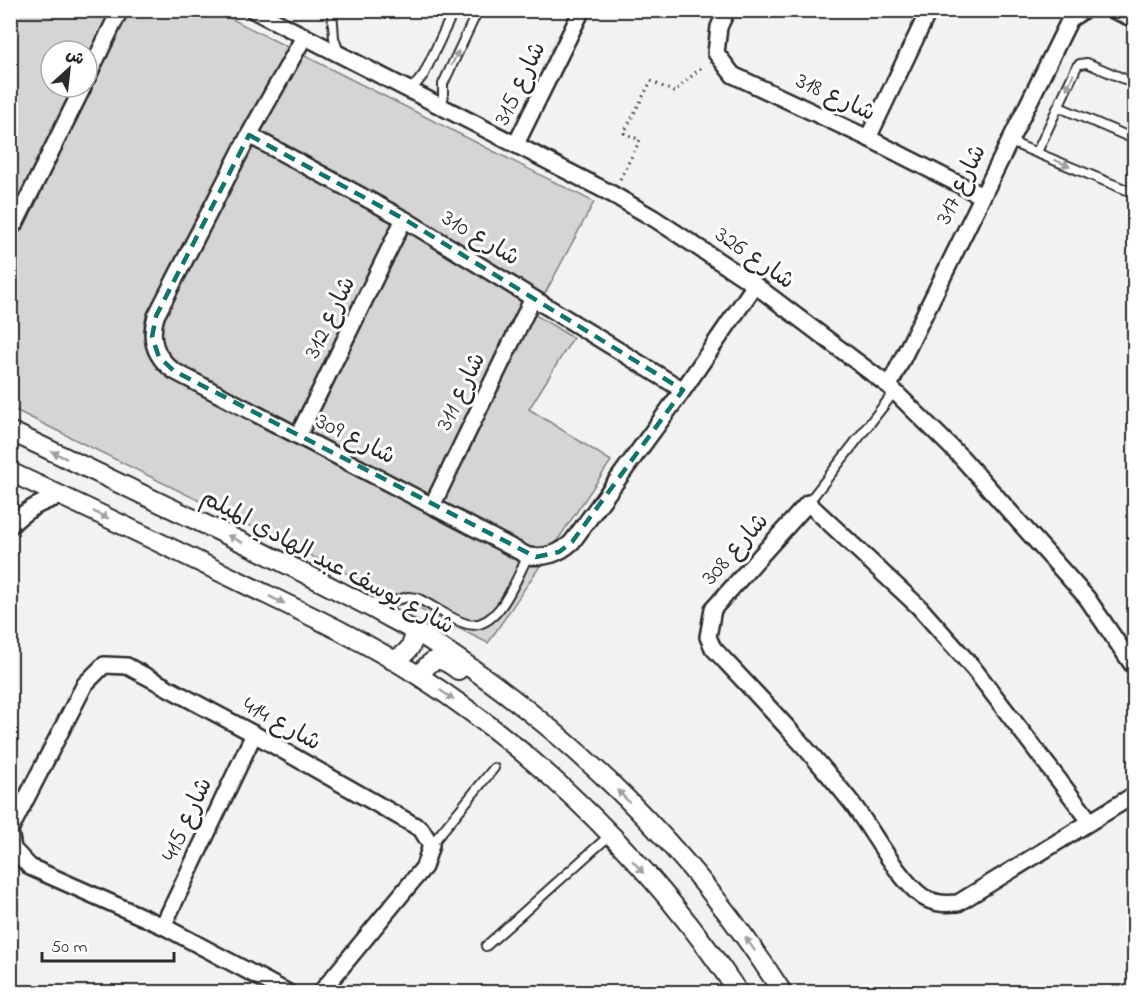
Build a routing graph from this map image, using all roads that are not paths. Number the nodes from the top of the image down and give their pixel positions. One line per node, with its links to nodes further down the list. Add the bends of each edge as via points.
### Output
1 (120, 10): 13 (street)
2 (254, 10): 12 (street, شارع 326)
3 (332, 10): 14 (lane)
4 (454, 10): 16 (lane, via 424,74)
5 (478, 10): 18 (lane, one-way to 5, via 443,84)
6 (582, 10): 24 (street, شارع 315)
7 (727, 10): 21 (street, شارع 318, via 719,27 716,53 733,75)
8 (929, 10): 21 (street)
9 (1084, 10): 23 (street, شارع 317, via 1070,19)
10 (1113, 10): 11 (street)
11 (1134, 19)
12 (304, 37): 14 (street, شارع 326); 20 (street, شارع 309)
13 (99, 53)
14 (339, 55): 16 (street, شارع 326)
15 (1134, 83): 19 (lane, one-way to 19, via 1080,63)
16 (408, 90): 18 (street, شارع 326)
17 (77, 99): 29 (street)
18 (443, 107): 24 (street, شارع 326)
19 (1059, 107): 22 (lane); 25 (lane)
20 (249, 135): 28 (street, شارع 310); 35 (street, شارع 309, via 156,316 152,337 159,357 174,371)
21 (868, 138): 27 (street, شارع 318)
22 (1134, 139)
23 (1008, 141): 25 (lane); 27 (street, شارع 317)
24 (516, 144): 30 (street, شارع 326, via 655,219)
25 (1036, 152): 26 (lane, one-way to 26)
26 (1134, 193)
27 (982, 196): 32 (street, شارع 317)
28 (404, 219): 31 (street, شارع 310); 35 (street, شارع 312)
29 (10, 229)
30 (755, 285): 32 (street, شارع 326); 33 (street)
31 (533, 298): 33 (street, شارع 310); 39 (street, شارع 311)
32 (892, 388): 38 (lane); 45 (street, شارع 326, via 1087,598)
33 (683, 390): 41 (street, via 572,542 552,555)
34 (10, 431): 42 (street, شارع يوسف عبد الهادي الميلم, one-way to 34)
35 (298, 436): 39 (street, شارع 309)
36 (10, 472): 37 (street)
37 (62, 496): 40 (street, via 31,508); 44 (street, one-way to 44)
38 (808, 503): 51 (street, via 919,607 974,669); 51 (street, شارع 308, via 713,609 709,642 851,802 910,884 930,900 958,903)
39 (432, 506): 41 (street, شارع 309)
40 (10, 526)
41 (528, 556): 42 (lane, via 498,612 479,624 467,624 417,598)
42 (369, 607): 43 (street, شارع يوسف عبد الهادي الميلم)
43 (415, 632): 44 (street, via 409,650); 48 (street, شارع يوسف عبد الهادي الميلم, via 475,671)
44 (392, 660): 46 (street)
45 (1134, 667)
46 (419, 676): 48 (street, via 431,661 446,662); 53 (street, one-way to 53, via 514,746)
47 (254, 734): 52 (street, شارع 414, via 127,666 104,665 85,684); 54 (street, شارع 414, via 420,829); 55 (street, شارع 415)
48 (585, 758): 60 (street, شارع يوسف عبد الهادي الميلم, one-way to 48, via 701,880)
49 (494, 768): 54 (lane)
50 (1134, 795): 51 (street, شارع 308)
51 (1090, 821)
52 (10, 830): 55 (street, شارع 414, via 13,849 30,867)
53 (610, 835): 56 (lane); 59 (street, one-way to 59, via 699,938)
54 (431, 845): 58 (street, via 424,867)
55 (164, 926): 57 (street, شارع 414)
56 (486, 946)
57 (287, 993)
58 (321, 993)
59 (738, 993)
60 (782, 993)

